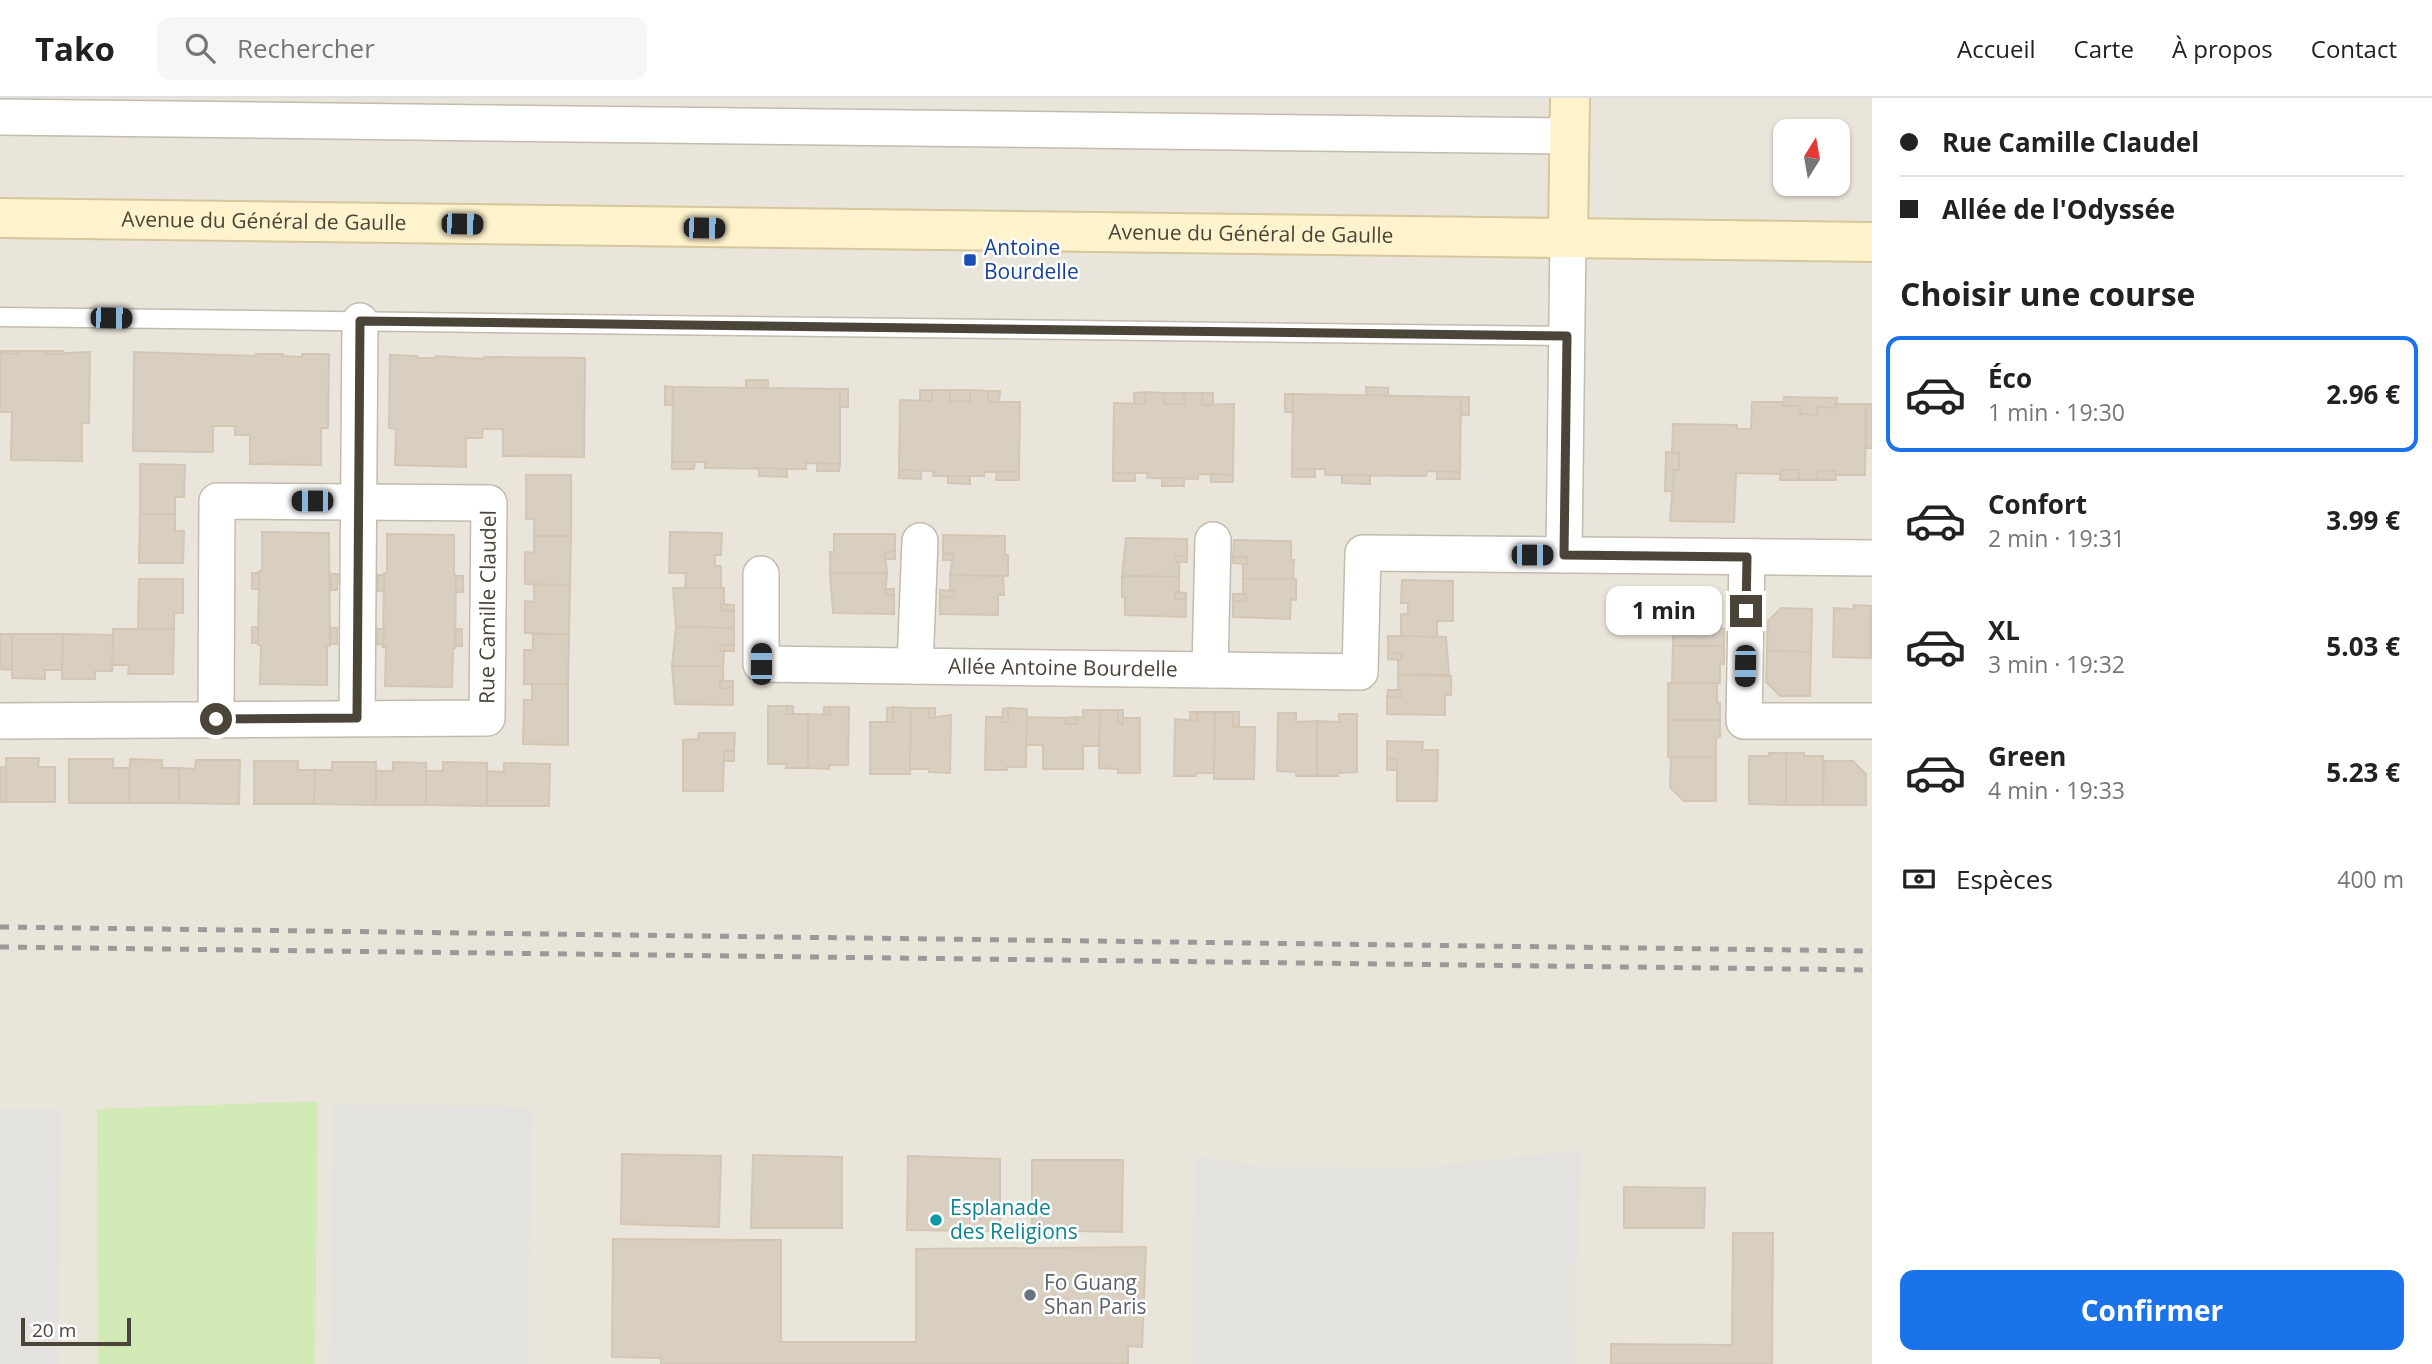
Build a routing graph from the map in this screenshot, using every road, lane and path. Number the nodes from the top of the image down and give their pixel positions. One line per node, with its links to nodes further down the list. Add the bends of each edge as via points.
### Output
1 (1570, 98): 3 (main road)
2 (0, 117): 3 (street)
3 (1569, 136): 5 (main road)
4 (0, 218): 5 (main road, Avenue du Général de Gaulle)
5 (1568, 239): 6 (main road, Avenue du Général de Gaulle); 9 (street)
6 (1872, 242)
7 (0, 317): 8 (lane)
8 (360, 321): 9 (lane); 10 (street)
9 (1567, 336): 13 (street)
10 (358, 502): 19 (street); 19 (street, Rue Camille Claudel, via 489,503 487,718); 20 (street, Rue Camille Claudel, via 217,501)
11 (1213, 540): 18 (street)
12 (920, 541): 17 (street)
13 (1564, 555): 14 (street); 18 (street, Allée Antoine Bourdelle, via 1363,553 1360,672)
14 (1747, 557): 15 (street); 22 (street, via 1744,720)
15 (1872, 558)
16 (761, 574): 17 (street, Allée Antoine Bourdelle, via 761,664)
17 (915, 666): 18 (street, Allée Antoine Bourdelle)
18 (1210, 670)
19 (357, 718): 20 (street, Rue Camille Claudel)
20 (216, 719): 21 (street, Rue Camille Claudel)
21 (0, 721)
22 (1872, 721)

